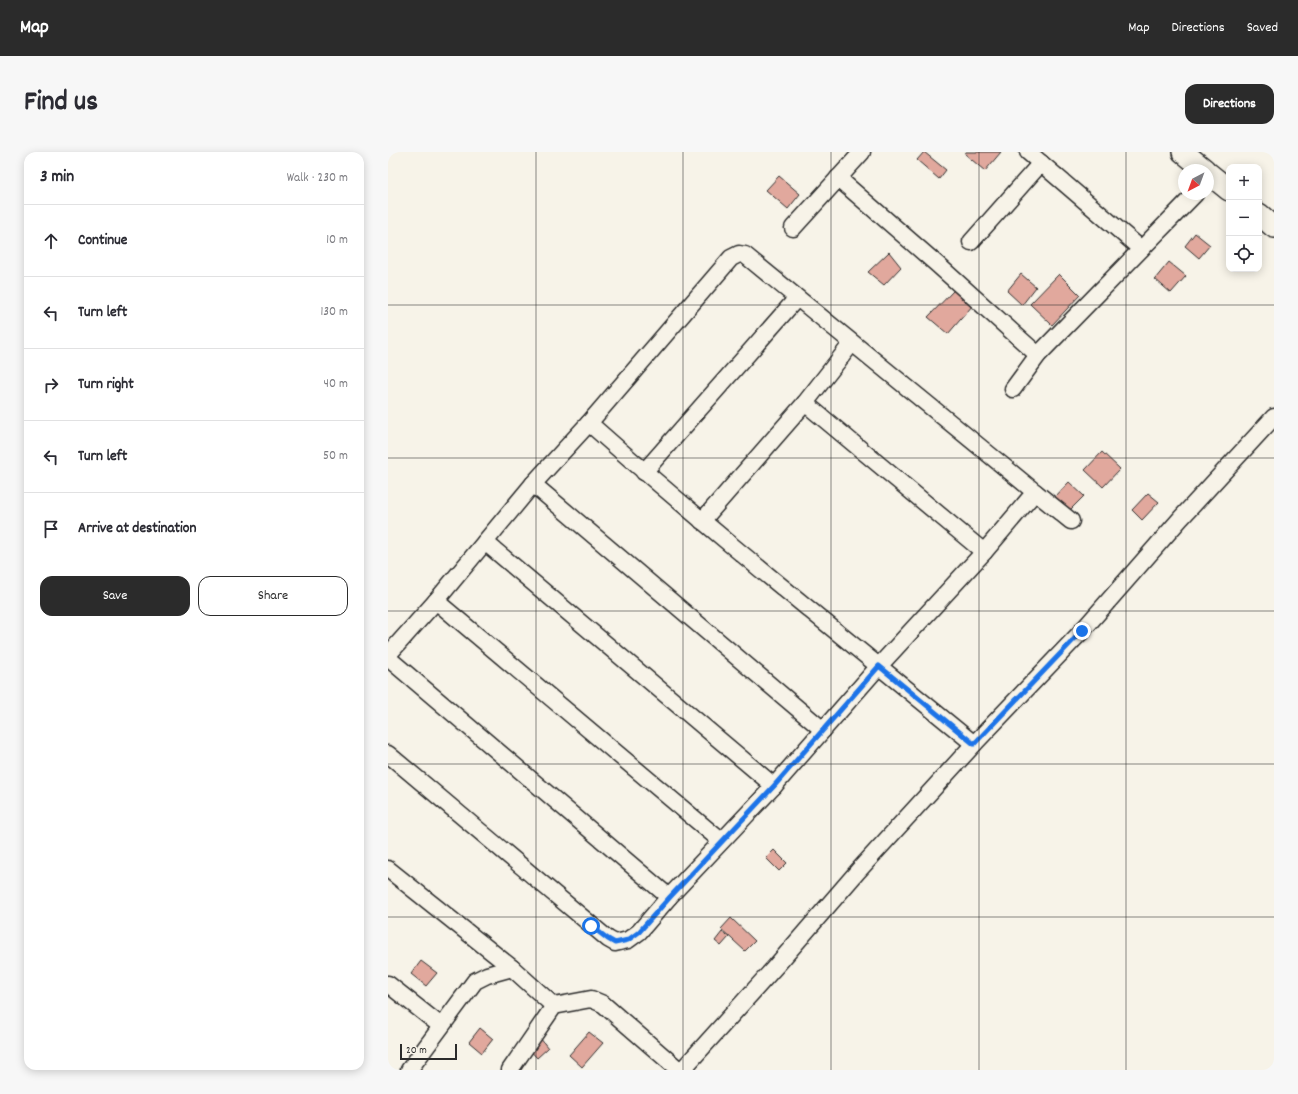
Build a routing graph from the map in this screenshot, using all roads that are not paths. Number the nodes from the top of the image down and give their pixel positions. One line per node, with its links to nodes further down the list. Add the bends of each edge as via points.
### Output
1 (862, 152): 6 (street)
2 (1028, 152): 4 (street)
3 (1183, 152): 5 (street)
4 (1041, 163): 13 (street); 14 (street)
5 (1196, 164)
6 (838, 178): 12 (street); 17 (street)
7 (1214, 179): 8 (street)
8 (1226, 188)
9 (1189, 200): 14 (street)
10 (1262, 216): 11 (street)
11 (1274, 226)
12 (793, 228)
13 (971, 242)
14 (1141, 249): 17 (street)
15 (797, 298): 16 (street); 21 (street, via 745,255 735,255); 22 (street)
16 (852, 343): 19 (street); 24 (street)
17 (1038, 355): 18 (street)
18 (1013, 390)
19 (805, 403): 25 (street); 28 (street)
20 (1274, 417): 33 (street, via 1082,631)
21 (589, 423): 22 (street); 23 (street)
22 (644, 472): 25 (street)
23 (533, 484): 27 (street); 32 (street)
24 (1035, 492): 26 (street); 28 (street)
25 (702, 521): 31 (street)
26 (1071, 521)
27 (485, 542): 29 (street); 35 (street)
28 (984, 552): 31 (street)
29 (436, 601): 30 (street); 36 (street)
30 (388, 657): 38 (street)
31 (879, 666): 32 (street); 33 (street)
32 (823, 730): 35 (street)
33 (974, 744): 45 (street)
34 (388, 754): 38 (street, via 591,926 615,943 634,936)
35 (774, 786): 36 (street)
36 (721, 841): 38 (street)
37 (388, 869): 39 (street)
38 (670, 897)
39 (512, 968): 41 (street); 42 (street, via 475,981)
40 (388, 984): 42 (street)
41 (554, 1006): 44 (street); 45 (street, via 591,999 603,1004)
42 (441, 1026): 43 (street)
43 (409, 1070)
44 (510, 1070)
45 (680, 1070)

